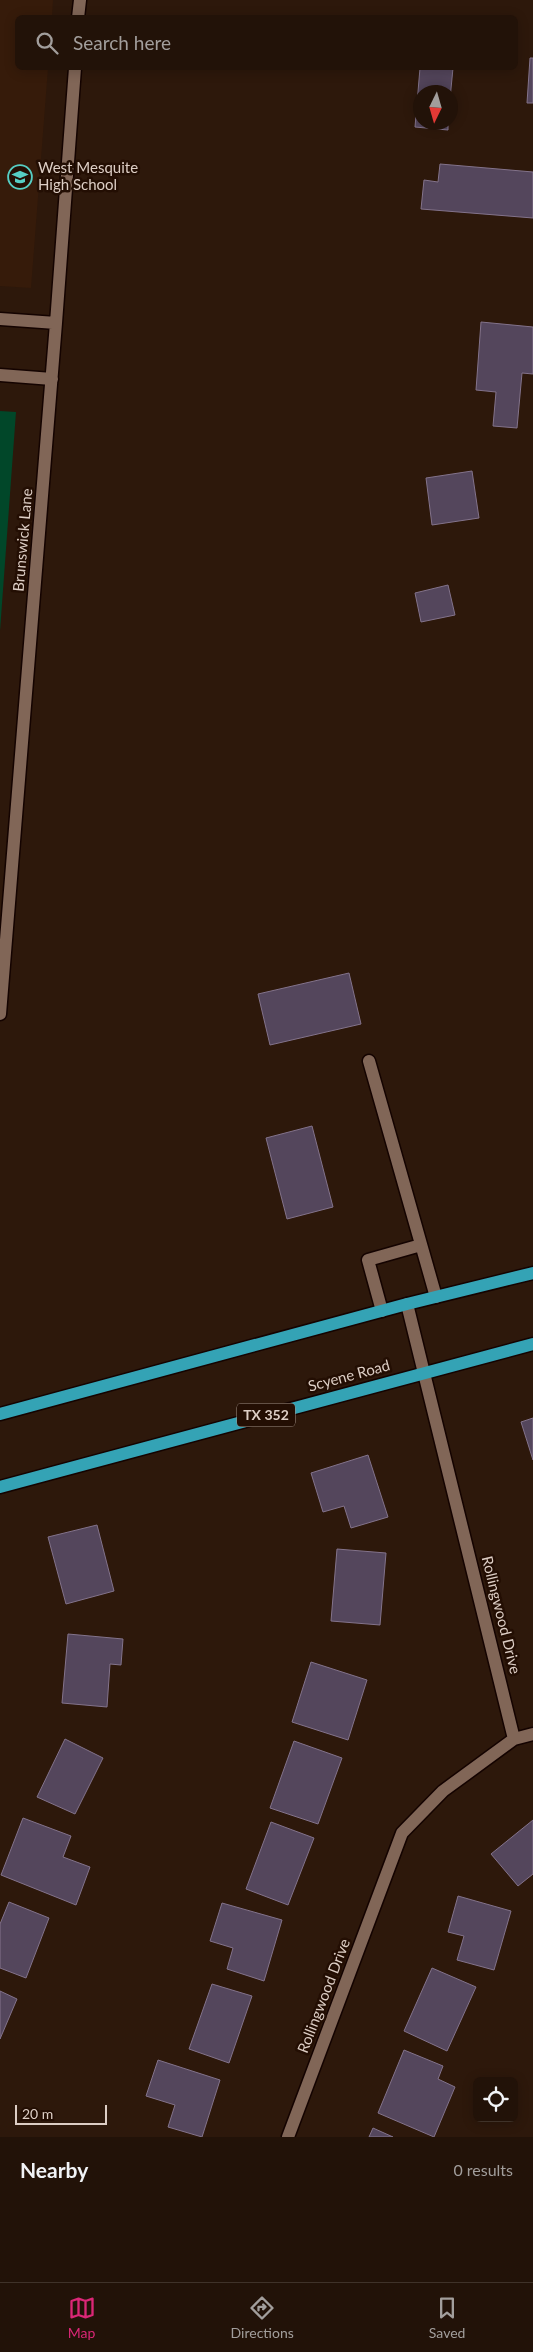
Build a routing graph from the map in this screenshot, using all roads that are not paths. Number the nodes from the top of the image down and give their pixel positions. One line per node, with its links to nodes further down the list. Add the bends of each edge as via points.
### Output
1 (80, 0): 2 (street)
2 (78, 15)
3 (75, 70): 5 (street, Brunswick Lane)
4 (0, 319): 5 (street)
5 (56, 323): 7 (street, Brunswick Lane)
6 (0, 375): 7 (street)
7 (52, 379): 8 (street, Brunswick Lane)
8 (4, 909): 9 (street, Brunswick Lane)
9 (0, 1014)
10 (369, 1061): 11 (street)
11 (420, 1245): 13 (street); 15 (street, via 368,1260)
12 (533, 1272): 13 (main road)
13 (436, 1297): 14 (main road)
14 (407, 1304): 15 (main road); 17 (street, Rollingwood Drive)
15 (382, 1311): 18 (main road)
16 (533, 1344): 17 (main road, Scyene Road / TX 352)
17 (425, 1372): 19 (main road, Scyene Road / TX 352); 21 (street, Rollingwood Drive)
18 (0, 1414)
19 (0, 1486)
20 (533, 1734): 21 (street)
21 (514, 1739): 22 (street, Rollingwood Drive, via 443,1791 402,1833)
22 (288, 2137)

